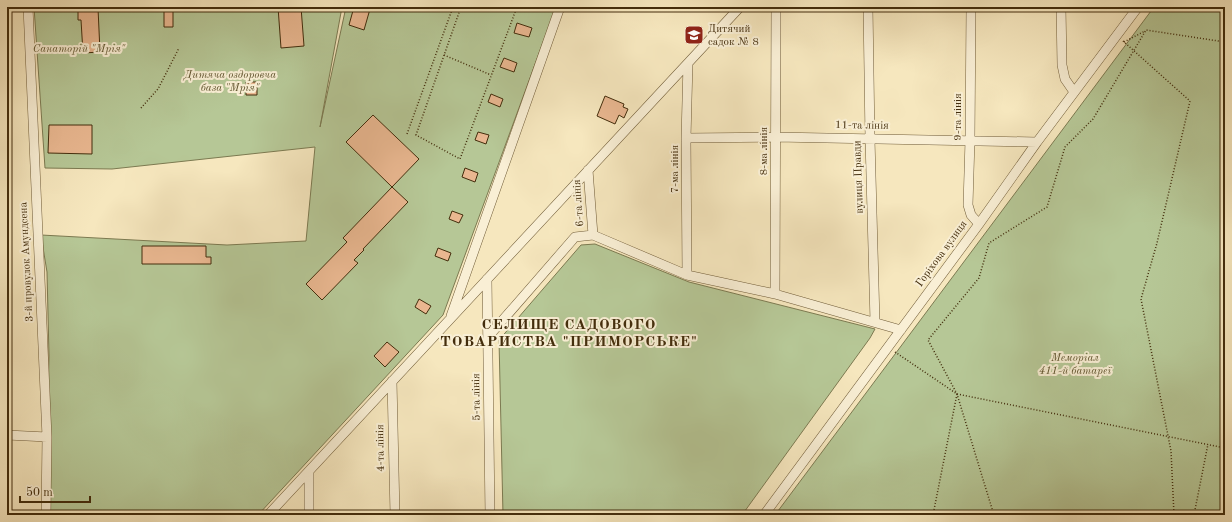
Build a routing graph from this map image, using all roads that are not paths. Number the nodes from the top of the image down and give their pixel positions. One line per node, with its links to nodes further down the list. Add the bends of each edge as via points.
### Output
1 (28, 7): 28 (street, 3-й провулок Амундсена)
2 (560, 7): 22 (street)
3 (740, 7): 9 (street)
4 (776, 7): 11 (street, 8-ма лінія)
5 (868, 7): 13 (street, вулиця Правди)
6 (970, 7): 14 (street, 9-та лінія)
7 (1061, 7): 10 (street, via 1062,65 1065,79)
8 (1138, 7): 10 (street, Горіхова вулиця)
9 (688, 63): 12 (street, 7-ма лінія); 16 (street)
10 (1074, 92): 15 (street, Горіхова вулиця)
11 (776, 137): 12 (street, 11-та лінія); 13 (street, 11-та лінія); 21 (street, 8-ма лінія)
12 (686, 138): 19 (street, 7-ма лінія)
13 (870, 138): 14 (street, 11-та лінія); 23 (street, вулиця Правди)
14 (970, 140): 15 (street, 11-та лінія); 17 (street, 9-та лінія, via 969,210)
15 (1037, 142): 17 (street, Горіхова вулиця)
16 (588, 170): 18 (street, 6-та лінія); 20 (street)
17 (979, 224): 24 (street, Горіхова вулиця)
18 (593, 235): 19 (street); 25 (street, via 575,238)
19 (687, 275): 21 (street)
20 (487, 278): 22 (street); 25 (street, 5-та лінія)
21 (775, 294): 23 (street)
22 (450, 319): 26 (street)
23 (876, 322): 24 (street)
24 (901, 330): 35 (street, Горіхова вулиця)
25 (488, 337): 34 (street, 5-та лінія)
26 (392, 381): 29 (street); 33 (street, 4-та лінія)
27 (7, 435): 28 (street)
28 (47, 437): 30 (street, 3-й провулок Амундсена)
29 (309, 471): 31 (street); 32 (street)
30 (46, 515)
31 (268, 515)
32 (309, 515)
33 (395, 515)
34 (490, 515)
35 (764, 515)

